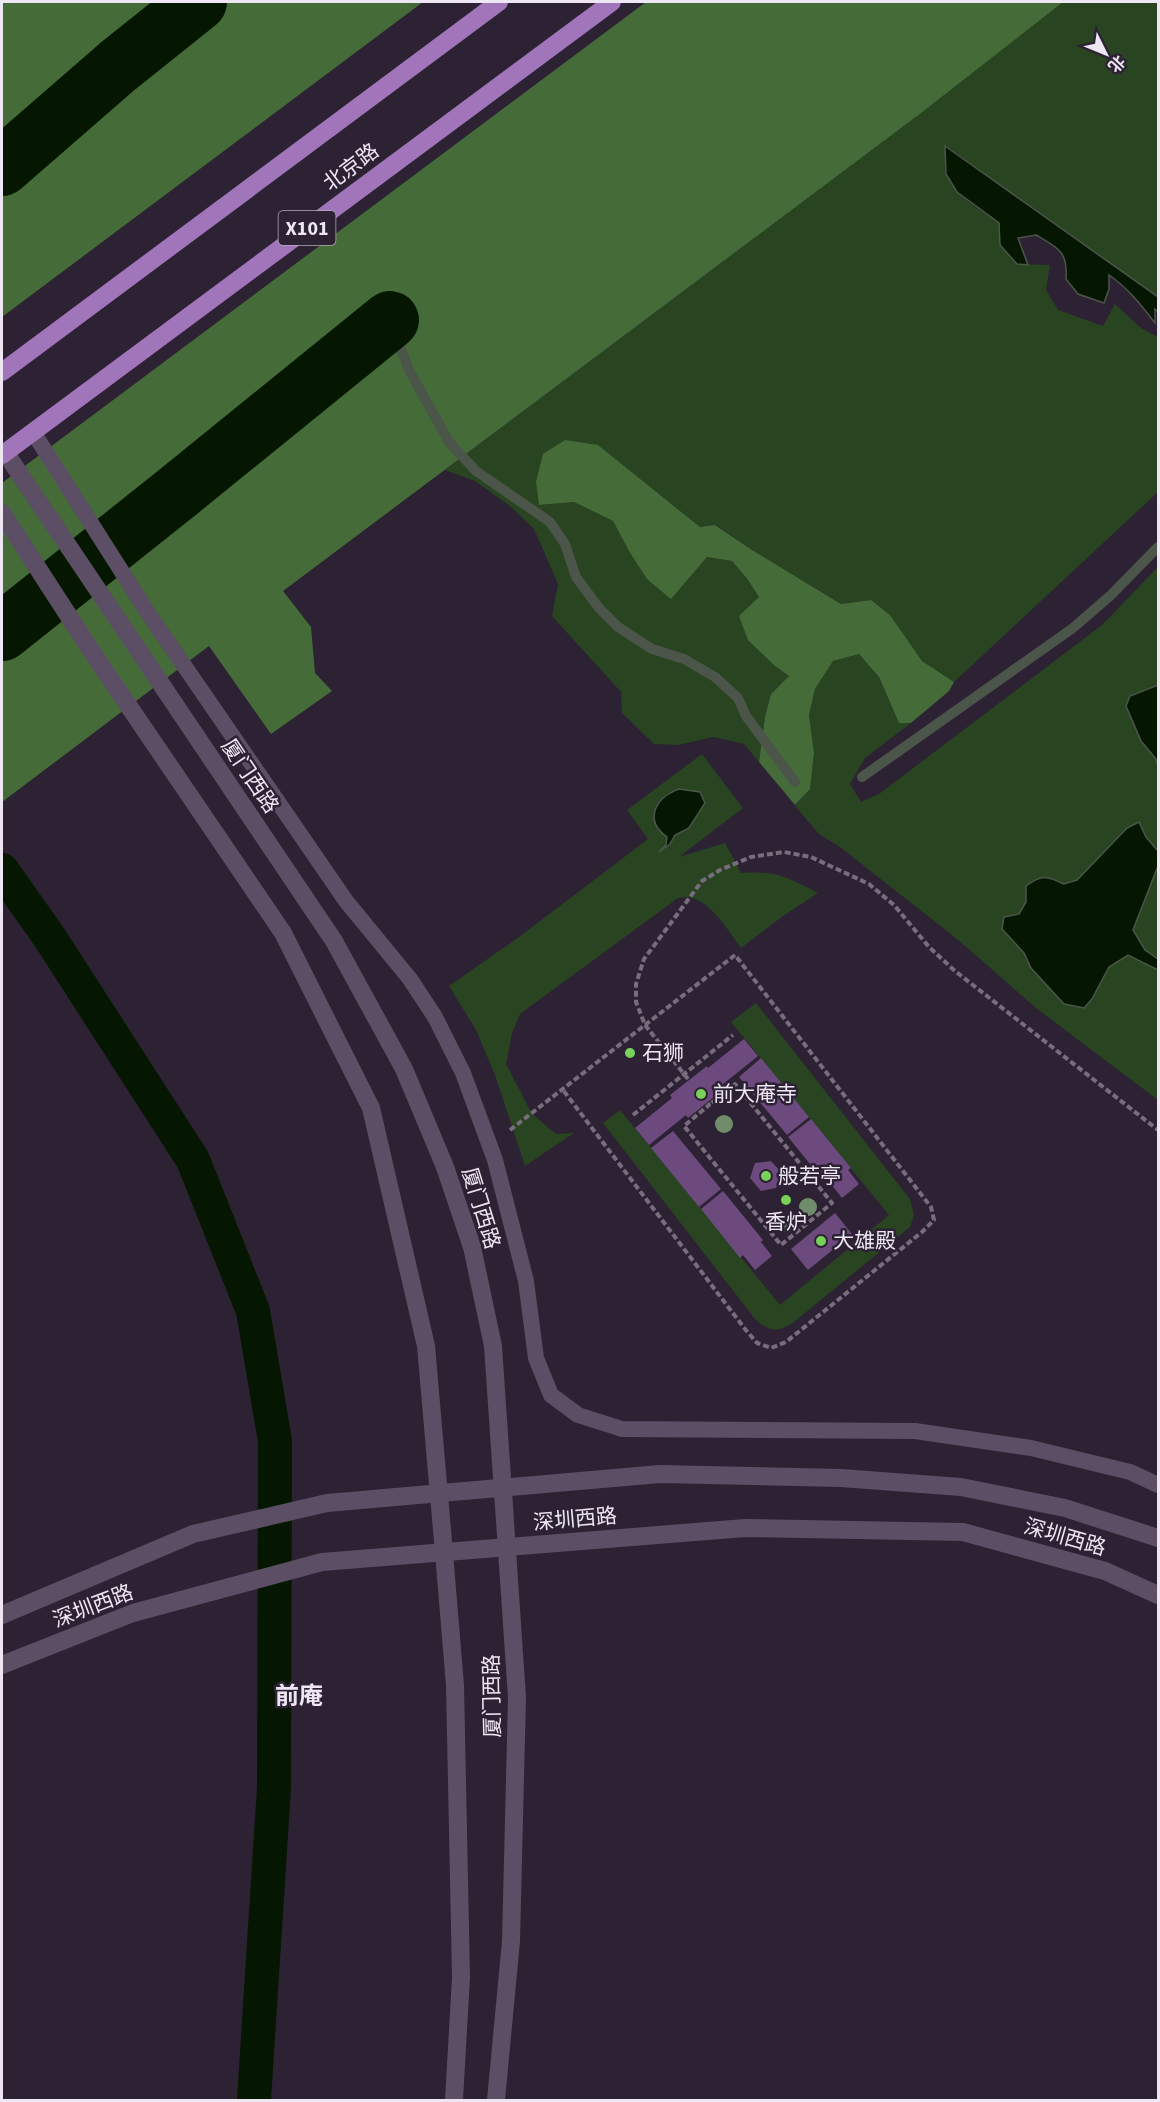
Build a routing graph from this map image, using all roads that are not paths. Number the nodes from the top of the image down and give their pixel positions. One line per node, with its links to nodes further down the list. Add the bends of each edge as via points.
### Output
1 (499, 2): 3 (main road)
2 (612, 2): 4 (main road, 北京路 / X101)
3 (2, 372)
4 (33, 432): 5 (main road, 北京路 / X101); 7 (lane, via 150,616 346,901 435,1017 463,1073 489,1144 526,1281 536,1358 551,1395 578,1415 622,1429 915,1431 1030,1448 1130,1472)
5 (3, 454): 8 (street, 厦门西路, via 334,941 404,1069 445,1167 472,1247 493,1346)
6 (2, 513): 9 (street, 厦门西路, via 283,933 371,1108 426,1346)
7 (1158, 1485)
8 (503, 1487): 9 (street, 深圳西路); 10 (street, 深圳西路, via 660,1474 841,1478 962,1487 1065,1508); 11 (street, 厦门西路)
9 (439, 1493): 12 (street, 厦门西路); 14 (street, 深圳西路, via 327,1503 193,1534)
10 (1158, 1538)
11 (507, 1547): 12 (street, 深圳西路); 13 (street, 深圳西路, via 745,1528 963,1532 1105,1571); 17 (street, 厦门西路, via 517,1708 511,1941)
12 (444, 1552): 15 (street, 深圳西路, via 322,1562 133,1613); 16 (street, 厦门西路, via 455,1685 461,1965)
13 (1158, 1595)
14 (2, 1615)
15 (2, 1665)
16 (454, 2100)
17 (496, 2100)

